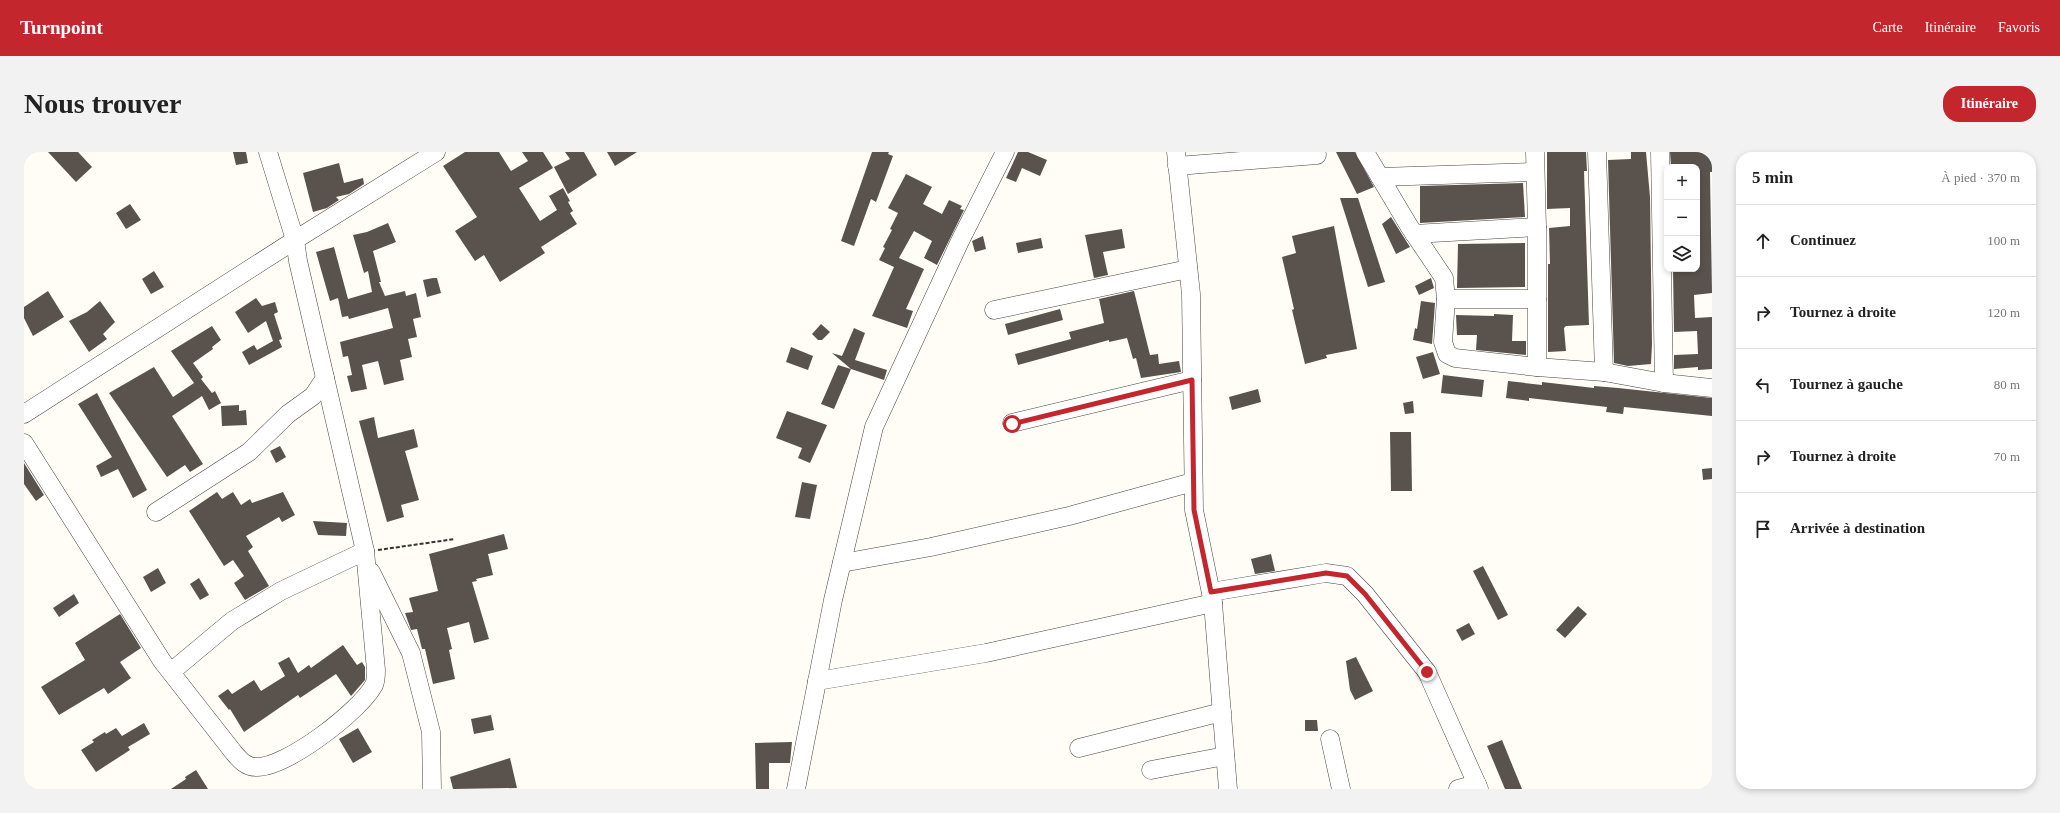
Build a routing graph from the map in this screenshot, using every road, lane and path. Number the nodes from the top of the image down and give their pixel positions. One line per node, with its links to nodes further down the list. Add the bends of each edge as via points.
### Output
1 (268, 152): 15 (street)
2 (1005, 152): 33 (street, via 957,248 874,427)
3 (1365, 152): 12 (street)
4 (1535, 152): 11 (street)
5 (1597, 152): 21 (street)
6 (1660, 152): 24 (street)
7 (428, 154): 15 (street)
8 (1278, 155): 9 (street); 10 (street)
9 (1317, 155)
10 (1176, 159): 16 (street)
11 (1535, 172): 12 (street); 13 (street)
12 (1380, 177): 14 (street)
13 (1537, 227): 14 (street); 18 (street)
14 (1414, 234): 17 (street, via 1444,278)
15 (295, 240): 22 (street); 26 (street)
16 (1188, 269): 19 (street); 23 (street, via 1191,294)
17 (1446, 299): 18 (street); 20 (street, via 1443,342 1447,354 1455,358)
18 (1537, 299): 20 (street)
19 (994, 310)
20 (1537, 367): 21 (street)
21 (1604, 372): 24 (street)
22 (325, 378): 30 (street, via 313,396 288,414 249,452); 32 (street)
23 (1192, 380): 27 (street); 29 (street)
24 (1664, 383): 25 (street)
25 (1712, 388)
26 (24, 414)
27 (1012, 424)
28 (24, 443): 35 (street)
29 (1194, 482): 33 (street, via 1046,521 931,547); 34 (street, via 1194,510)
30 (156, 512)
31 (455, 539): 32 (path)
32 (366, 557): 35 (street, via 281,591 232,621); 35 (street, via 376,670 374,684 363,700 326,733 286,759 256,767 244,763); 43 (street, via 411,653 431,732)
33 (842, 563): 36 (street)
34 (1212, 598): 36 (street, via 986,653); 37 (street); 42 (street, via 1326,573 1347,576 1370,600 1427,672)
35 (171, 672)
36 (817, 681): 44 (street)
37 (1222, 712): 39 (street); 40 (street)
38 (1330, 739): 46 (street)
39 (1079, 748)
40 (1225, 756): 41 (street); 45 (street)
41 (1151, 770)
42 (1478, 787): 47 (street)
43 (432, 789)
44 (796, 789)
45 (1228, 789)
46 (1341, 789)
47 (1458, 789)

